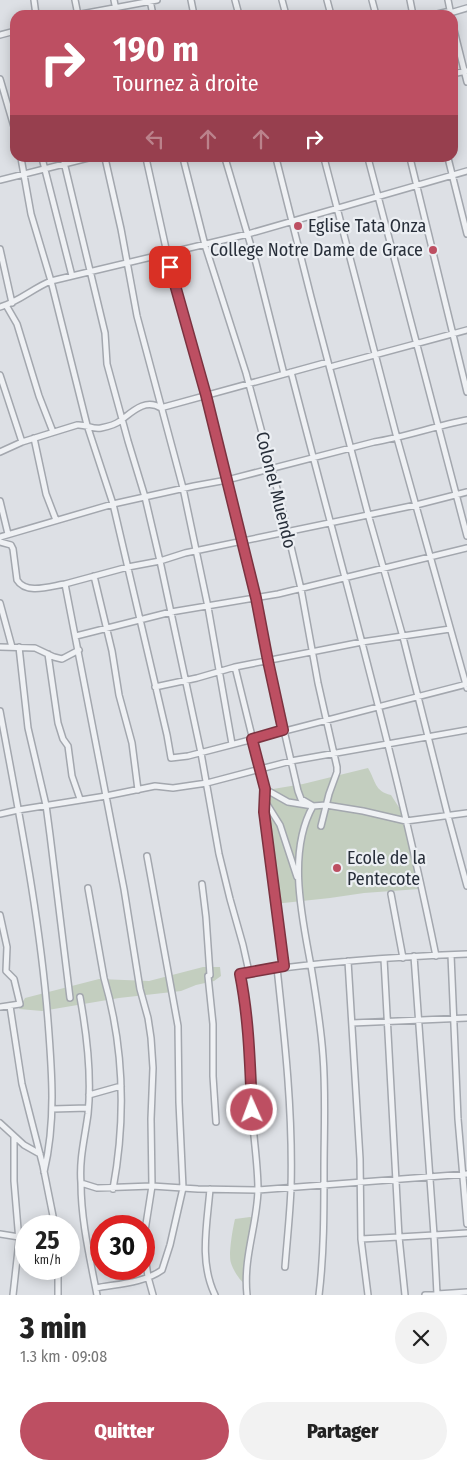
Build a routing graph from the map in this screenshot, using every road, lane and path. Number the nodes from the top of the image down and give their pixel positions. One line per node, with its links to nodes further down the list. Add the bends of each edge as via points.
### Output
1 (114, 0): 4 (street)
2 (158, 0): 3 (street)
3 (150, 1): 4 (street)
4 (115, 7): 5 (street); 6 (street)
5 (101, 10)
6 (116, 10)
7 (458, 43): 8 (street)
8 (466, 71): 10 (street)
9 (0, 79): 11 (street)
10 (467, 82)
11 (10, 113)
12 (22, 162): 27 (street)
13 (43, 162): 25 (street)
14 (58, 162): 25 (street)
15 (63, 162): 40 (street)
16 (106, 162): 39 (street)
17 (147, 162): 38 (street)
18 (184, 162): 36 (street, Colonel Muendo)
19 (226, 162): 34 (street)
20 (277, 162): 33 (street)
21 (325, 162): 32 (street)
22 (369, 162): 31 (street)
23 (411, 162): 30 (street)
24 (449, 162): 28 (street)
25 (45, 168): 27 (street); 41 (street)
26 (467, 171): 28 (street)
27 (24, 173): 29 (street); 42 (street, via 31,214)
28 (452, 176): 30 (street); 35 (street)
29 (0, 180)
30 (417, 186): 31 (street); 46 (street)
31 (378, 196): 32 (street); 47 (street)
32 (337, 209): 33 (street); 48 (street)
33 (293, 221): 34 (street); 49 (street)
34 (248, 234): 36 (street); 51 (street)
35 (467, 234)
36 (205, 245): 38 (street); 53 (street, Colonel Muendo)
37 (0, 249): 43 (street)
38 (167, 253): 39 (street); 55 (street)
39 (127, 263): 40 (street); 56 (street, via 136,316)
40 (90, 272): 41 (street); 57 (street, via 105,333 107,364)
41 (72, 276): 42 (street)
42 (51, 281): 43 (street); 59 (street)
43 (12, 303): 44 (street)
44 (3, 306): 61 (street, via 17,324)
45 (467, 330): 46 (street)
46 (453, 334): 47 (street); 54 (street)
47 (416, 345): 48 (street); 60 (street)
48 (375, 356): 49 (street); 63 (street)
49 (329, 365): 50 (street); 65 (street)
50 (291, 372): 51 (street); 67 (street)
51 (284, 374): 53 (street)
52 (0, 375): 64 (street)
53 (248, 383): 55 (street); 68 (street, Colonel Muendo)
54 (467, 392)
55 (206, 395): 56 (street); 69 (street)
56 (161, 408): 57 (street, via 147,403); 70 (street)
57 (122, 418): 59 (street, via 100,428); 73 (street)
58 (467, 420): 60 (street)
59 (87, 425): 61 (street); 75 (street)
60 (438, 426): 63 (street); 72 (street)
61 (53, 432): 62 (street)
62 (34, 438): 64 (street); 78 (street, via 46,494)
63 (396, 438): 65 (street); 76 (street)
64 (22, 442): 66 (street)
65 (352, 449): 67 (street); 77 (street)
66 (0, 452)
67 (314, 459): 68 (street); 79 (street)
68 (272, 469): 69 (street); 80 (street, Colonel Muendo)
69 (227, 480): 70 (street); 85 (street)
70 (183, 488): 73 (street); 87 (street)
71 (467, 492): 72 (street)
72 (456, 494): 76 (street); 82 (street)
73 (145, 498): 75 (street); 89 (street)
74 (0, 501): 81 (street)
75 (113, 504): 78 (street); 90 (street)
76 (416, 505): 77 (street); 88 (street)
77 (368, 514): 79 (street); 91 (street)
78 (56, 520): 81 (street)
79 (330, 524): 80 (street); 93 (street)
80 (288, 532): 85 (street); 95 (street, Colonel Muendo)
81 (8, 534): 83 (street)
82 (467, 536)
83 (0, 537)
84 (0, 542): 94 (street, via 11,545 19,584 29,589)
85 (241, 542): 87 (street); 96 (street)
86 (467, 548): 88 (street)
87 (196, 550): 89 (street); 98 (street)
88 (430, 557): 91 (street); 102 (street)
89 (160, 561): 90 (street); 99 (street)
90 (128, 567): 92 (street); 100 (street)
91 (384, 567): 93 (street); 104 (street)
92 (94, 576): 94 (street); 101 (street)
93 (345, 577): 95 (street); 105 (street)
94 (66, 584): 103 (street)
95 (301, 589): 96 (street); 110 (street, Colonel Muendo)
96 (256, 598): 98 (street); 112 (street)
97 (0, 603): 107 (street)
98 (208, 607): 99 (street); 114 (street)
99 (171, 612): 100 (street); 115 (street)
100 (140, 619): 101 (street); 117 (street)
101 (106, 629): 103 (street); 134 (street, via 132,743)
102 (450, 629): 104 (street); 116 (street)
103 (76, 636): 109 (street)
104 (403, 637): 105 (street); 118 (street)
105 (362, 642): 110 (street); 119 (street)
106 (0, 647): 107 (street)
107 (12, 647): 108 (street)
108 (18, 647): 111 (street, via 36,648); 138 (street, via 28,728)
109 (79, 650): 111 (street, via 62,659); 135 (street)
110 (313, 653): 112 (street); 121 (street, Colonel Muendo)
111 (48, 654): 136 (street, via 58,723 68,746 72,776)
112 (268, 661): 113 (street); 122 (street)
113 (235, 667): 114 (street); 125 (street)
114 (219, 672): 115 (street); 126 (street)
115 (185, 681): 117 (street); 128 (street)
116 (467, 685): 118 (street)
117 (155, 687): 128 (street, via 169,756 173,759)
118 (418, 696): 119 (street); 124 (street)
119 (378, 707): 121 (street); 127 (street)
120 (0, 711): 141 (street)
121 (327, 719): 122 (street); 129 (street, Colonel Muendo)
122 (283, 730): 125 (street); 130 (street)
123 (467, 730): 124 (street)
124 (428, 737): 127 (street); 144 (street)
125 (252, 739): 126 (street); 131 (street)
126 (232, 744): 128 (street)
127 (388, 744): 129 (street); 145 (street)
128 (201, 753): 132 (street)
129 (334, 753): 130 (street); 139 (street, Colonel Muendo, via 337,772)
130 (291, 761): 131 (street); 140 (street, via 301,799)
131 (260, 770): 132 (street); 133 (street)
132 (207, 783): 134 (street); 164 (street, via 219,854)
133 (265, 789): 137 (street); 140 (street, via 288,802)
134 (138, 790): 135 (street)
135 (106, 796): 136 (street); 191 (street, via 151,1038)
136 (80, 800): 138 (street)
137 (265, 801): 148 (street, via 280,825); 162 (street)
138 (46, 805): 141 (street); 168 (street)
139 (326, 805): 140 (street); 145 (street); 146 (street, Colonel Muendo)
140 (313, 806): 148 (street, via 303,830)
141 (18, 810): 143 (street); 179 (street, via 46,1001)
142 (467, 813): 144 (street)
143 (0, 814)
144 (448, 816): 145 (street); 150 (street)
145 (406, 821): 157 (street)
146 (321, 826)
147 (147, 856): 192 (street, via 178,1023)
148 (299, 883): 161 (street)
149 (202, 884): 181 (street, via 213,1024)
150 (467, 886)
151 (88, 888): 176 (street, via 118,1037)
152 (392, 894): 158 (street)
153 (0, 915): 165 (street, via 7,947)
154 (467, 954): 155 (street)
155 (452, 955): 157 (street); 172 (street)
156 (414, 956): 157 (street); 158 (street); 173 (street)
157 (436, 956)
158 (403, 958): 159 (street)
159 (384, 959): 160 (street); 174 (street)
160 (348, 961): 161 (street); 175 (street)
161 (310, 964): 162 (street); 190 (street, via 323,1057)
162 (284, 966): 163 (street)
163 (277, 968): 164 (street); 193 (street, via 287,1062)
164 (249, 972): 196 (street, via 240,974 250,1048)
165 (7, 973): 166 (street); 169 (street, via 14,979 20,1004)
166 (0, 974)
167 (80, 997): 177 (street)
168 (70, 998)
169 (10, 1006): 170 (street); 183 (street, via 22,1084)
170 (0, 1007)
171 (467, 1018): 172 (street)
172 (454, 1019): 173 (street); 185 (street, via 458,1119)
173 (418, 1020): 174 (street); 186 (street)
174 (388, 1021): 175 (street); 187 (street)
175 (352, 1023): 188 (street)
176 (122, 1086): 177 (street); 194 (street, via 122,1126)
177 (89, 1095): 178 (street)
178 (88, 1108): 179 (street); 189 (street)
179 (52, 1109): 184 (street)
180 (0, 1122): 182 (street)
181 (216, 1122)
182 (14, 1136): 183 (street); 197 (street)
183 (40, 1154): 184 (street)
184 (44, 1172): 198 (street)
185 (465, 1174): 186 (street); 200 (street)
186 (430, 1177): 187 (street); 204 (street)
187 (396, 1180): 188 (street); 205 (street)
188 (361, 1182): 190 (street); 206 (street)
189 (81, 1183): 194 (street); 213 (street, via 85,1234)
190 (324, 1184): 193 (street); 221 (street)
191 (152, 1186): 192 (street); 194 (street); 199 (street)
192 (184, 1188): 195 (street); 208 (street, via 164,1266)
193 (290, 1188): 196 (street); 207 (street)
194 (113, 1189)
195 (210, 1189): 196 (street); 219 (street, via 206,1267)
196 (258, 1190): 220 (street, via 246,1262)
197 (17, 1215)
198 (53, 1215)
199 (147, 1215)
200 (467, 1224)
201 (467, 1233): 204 (street)
202 (0, 1234): 203 (street)
203 (15, 1236)
204 (434, 1236): 205 (street); 225 (street)
205 (399, 1237): 206 (street); 223 (street)
206 (362, 1239): 222 (street)
207 (285, 1267)
208 (155, 1274)
209 (15, 1276): 215 (street)
210 (58, 1280): 216 (street)
211 (134, 1280): 213 (street)
212 (149, 1280): 218 (street)
213 (96, 1288): 217 (street)
214 (467, 1292): 225 (street)
215 (13, 1295)
216 (58, 1295)
217 (97, 1295)
218 (153, 1295)
219 (215, 1295)
220 (247, 1295)
221 (319, 1295)
222 (368, 1295)
223 (405, 1295)
224 (425, 1295): 225 (street)
225 (437, 1295)

